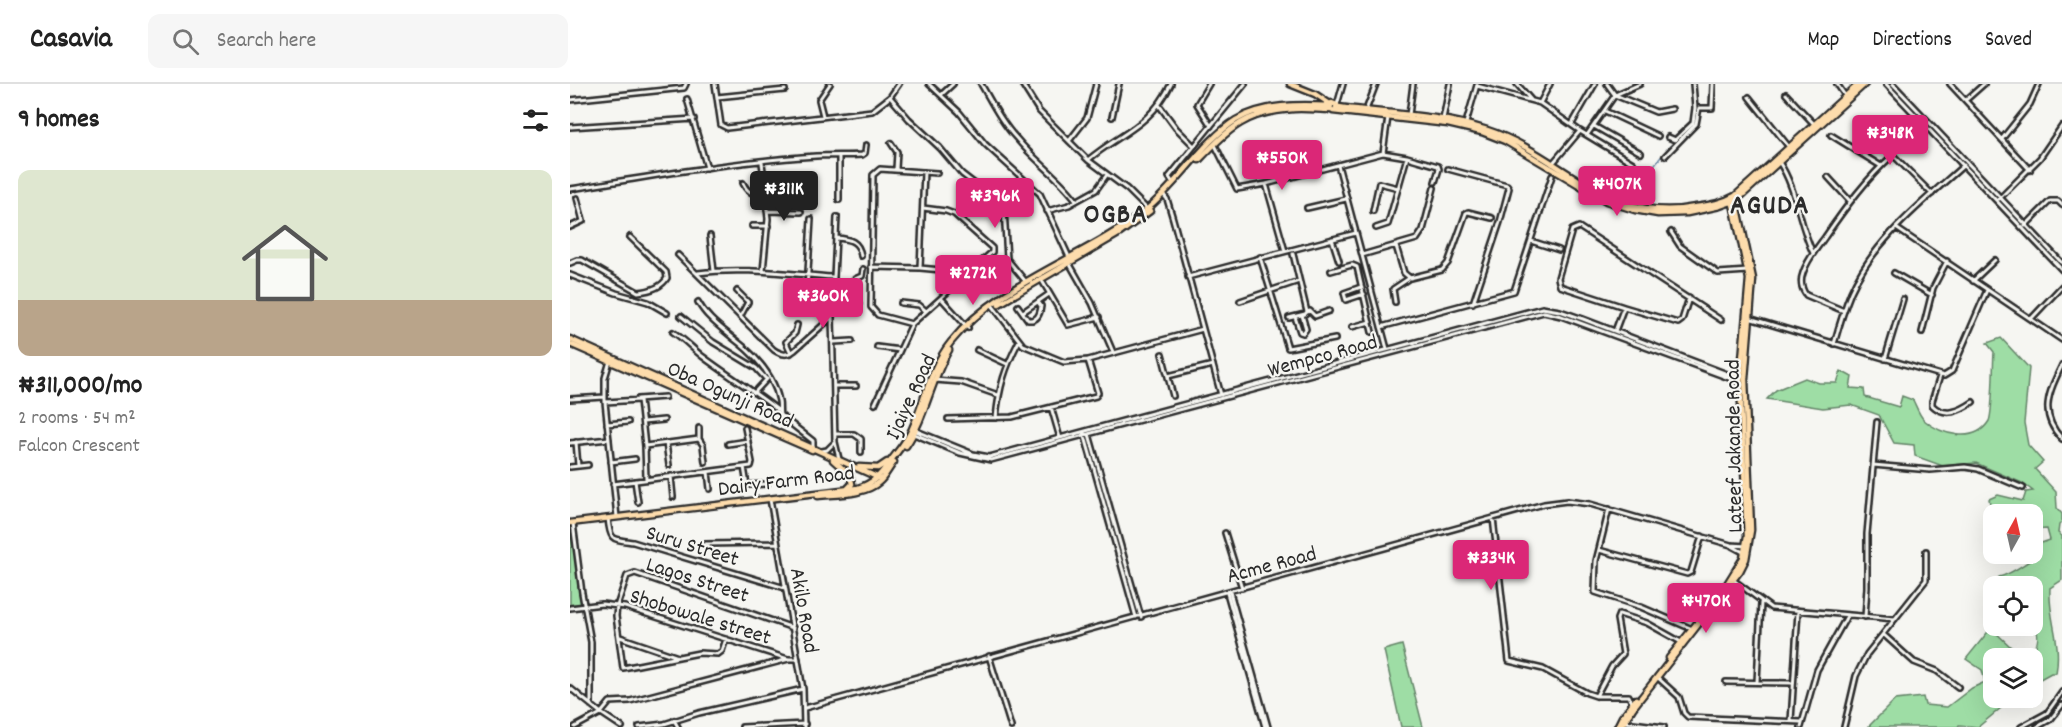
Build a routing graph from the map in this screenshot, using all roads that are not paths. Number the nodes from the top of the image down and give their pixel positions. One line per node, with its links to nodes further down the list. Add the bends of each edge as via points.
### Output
1 (715, 84): 43 (street)
2 (831, 84): 58 (street, via 819,100)
3 (899, 84): 44 (street)
4 (930, 84): 41 (street)
5 (953, 84): 41 (street)
6 (981, 84): 125 (street, via 1011,133)
7 (1022, 84): 79 (street, via 1040,111)
8 (1096, 84): 79 (street, via 1087,118)
9 (1119, 84): 60 (street)
10 (1171, 84): 52 (street)
11 (1209, 84): 68 (street, via 1197,104)
12 (1245, 84): 68 (street)
13 (1290, 84): 35 (main road)
14 (1343, 84): 53 (street)
15 (1376, 84): 56 (street)
16 (1413, 84): 59 (street)
17 (1450, 84): 63 (street)
18 (1517, 84): 50 (street)
19 (1550, 84): 51 (street)
20 (1595, 84): 66 (street)
21 (1607, 84): 42 (street)
22 (1640, 84): 36 (street)
23 (1693, 84): 54 (street)
24 (1713, 84): 54 (street, via 1714,106)
25 (1837, 84): 46 (street)
26 (1859, 84): 46 (main road)
27 (1865, 84): 93 (main road)
28 (1886, 84): 40 (street)
29 (1893, 84): 38 (street)
30 (1950, 84): 49 (street)
31 (1983, 84): 49 (street)
32 (2039, 84): 78 (street, via 2030,104)
33 (1477, 85): 50 (street); 65 (street)
34 (685, 86): 48 (street)
35 (1303, 86): 53 (main road)
36 (1630, 86): 42 (street)
37 (785, 90): 43 (street)
38 (1899, 90): 40 (street); 96 (street)
39 (1786, 94): 67 (street)
40 (1895, 94): 96 (street)
41 (941, 95): 133 (street, via 985,144 1040,194)
42 (1615, 95): 55 (street, via 1656,112); 57 (street)
43 (717, 97): 58 (street, via 722,125 727,128)
44 (890, 97): 58 (street, via 872,111); 115 (street, via 962,174)
45 (1749, 97): 84 (street)
46 (1846, 97): 67 (main road)
47 (687, 99): 62 (street)
48 (570, 100)
49 (1966, 100): 78 (street)
50 (1532, 101): 51 (street)
51 (1540, 103): 66 (street)
52 (1159, 105): 83 (street); 91 (street, via 1140,125)
53 (1334, 106): 56 (main road); 61 (main road); 81 (main road, via 1294,106 1255,112 1236,120)
54 (1697, 108): 76 (street, via 1694,123 1688,129 1676,140); 89 (street, via 1696,124)
55 (1672, 109)
56 (1366, 111): 59 (main road)
57 (1605, 111): 69 (street); 75 (street)
58 (823, 116)
59 (1409, 116): 63 (main road)
60 (1112, 117)
61 (1388, 117): 77 (main road, via 1460,126); 85 (street)
62 (694, 119): 71 (street); 99 (street)
63 (1443, 119): 65 (main road)
64 (1865, 122): 87 (street)
65 (1466, 123): 77 (main road)
66 (1572, 124): 72 (street)
67 (1815, 125): 84 (main road)
68 (1211, 126): 83 (street)
69 (1594, 126): 73 (street); 86 (street)
70 (2062, 127): 102 (street)
71 (570, 128)
72 (1580, 131): 73 (street); 95 (street)
73 (1587, 135): 94 (street)
74 (1831, 135): 98 (street)
75 (1658, 136)
76 (1668, 137)
77 (1506, 139): 95 (main road); 123 (main road, via 1594,195 1635,210 1678,214 1720,206)
78 (2002, 139): 102 (street)
79 (1069, 141): 91 (street)
80 (891, 143): 100 (street, via 897,152)
81 (1213, 143): 110 (main road, Ijaiye Road); 111 (street, via 1237,189); 120 (main road, Ijaiye Road)
82 (866, 145): 88 (street, via 862,155)
83 (1194, 146): 110 (street, via 1169,177)
84 (1790, 148): 123 (main road)
85 (1383, 153): 90 (street); 97 (street)
86 (1641, 153)
87 (1893, 155): 98 (street); 118 (street)
88 (838, 156): 92 (street); 124 (street)
89 (1665, 156)
90 (1407, 157): 108 (street, via 1438,166); 112 (street)
91 (1088, 160): 105 (street)
92 (762, 162): 99 (street); 119 (street)
93 (1779, 162): 116 (main road); 158 (street)
94 (1633, 163)
95 (1552, 164): 123 (main road, via 1602,195 1642,208 1687,209)
96 (1966, 164): 118 (street); 126 (street)
97 (1338, 165): 111 (street); 122 (street)
98 (1881, 166): 127 (street)
99 (707, 168): 114 (street)
100 (896, 169): 103 (street); 169 (street, via 880,169 873,175)
101 (1448, 169): 207 (street, via 1509,188)
102 (2030, 170): 126 (street)
103 (924, 172): 104 (street); 129 (street)
104 (937, 173)
105 (1106, 176): 125 (street, via 1100,188); 131 (street, via 1127,189)
106 (1552, 176): 153 (street)
107 (1828, 177): 127 (street)
108 (1435, 182)
109 (743, 183): 119 (street, via 751,193)
110 (1173, 183): 120 (main road, Ijaiye Road)
111 (1266, 184): 156 (street)
112 (1398, 188): 134 (street, via 1379,183); 144 (street, via 1388,224)
113 (1434, 188): 154 (street, via 1420,236)
114 (570, 189)
115 (984, 191)
116 (1747, 191): 123 (main road); 139 (main road, via 1740,205)
117 (1003, 192): 188 (street, via 1008,261)
118 (1932, 194): 145 (street)
119 (766, 195): 132 (street)
120 (1164, 195): 131 (main road, Ijaiye Road); 182 (street)
121 (577, 198): 143 (street, via 583,221)
122 (1346, 199): 130 (street); 147 (street)
123 (1734, 199): 139 (main road, Lateef Jakande Road); 177 (main road, Lateef Jakande Road)
124 (839, 200)
125 (1076, 200): 133 (street)
126 (1999, 200): 140 (street); 146 (street)
127 (1850, 201): 158 (street)
128 (2062, 205): 140 (street, via 2050,201)
129 (923, 208): 171 (street); 199 (street, via 954,214 993,251)
130 (1307, 208)
131 (1148, 210): 163 (main road, Ijaiye Road, via 1120,233)
132 (768, 211): 135 (street); 142 (street)
133 (1047, 211): 163 (street)
134 (1373, 211)
135 (801, 212)
136 (837, 217): 151 (street)
137 (811, 219): 181 (street)
138 (1492, 219): 185 (street, via 1466,213 1445,267)
139 (1741, 223): 226 (main road, Lateef Jakande Road, via 1753,279)
140 (2026, 225): 146 (street); 168 (street)
141 (752, 226): 142 (street)
142 (768, 226): 175 (street)
143 (570, 227)
144 (1376, 228)
145 (1896, 228): 166 (street); 215 (street, via 1862,273)
146 (2022, 229): 173 (street)
147 (1356, 232): 152 (street); 160 (street)
148 (1671, 232): 177 (street, via 1680,246 1718,273)
149 (710, 236): 174 (street)
150 (630, 237): 167 (street, via 666,272 664,283 638,292 582,260)
151 (836, 237): 161 (street, via 855,242); 183 (street)
152 (1332, 239): 156 (street); 165 (street)
153 (1531, 241): 155 (street); 207 (street, via 1514,291)
154 (1396, 246): 160 (street); 185 (street, via 1404,273)
155 (1558, 250)
156 (1285, 251): 162 (street)
157 (1293, 254): 186 (street)
158 (1813, 254): 215 (street, via 1803,274 1803,290 1806,295)
159 (678, 255): 178 (street)
160 (1362, 255): 191 (street)
161 (861, 256)
162 (1260, 257): 182 (street); 192 (street)
163 (1069, 260): 184 (main road, Ijaiye Road); 188 (main road, Ijaiye Road); 223 (street)
164 (1995, 260): 187 (street)
165 (1339, 261)
166 (1947, 261): 187 (street); 197 (street)
167 (570, 263)
168 (2062, 263)
169 (871, 267): 171 (street); 231 (street, via 873,310 878,315)
170 (946, 267): 171 (street)
171 (920, 268)
172 (863, 269): 190 (street, via 862,276 846,289)
173 (2062, 270)
174 (714, 271): 175 (street); 178 (street)
175 (763, 271): 181 (street)
176 (1331, 271): 195 (street, via 1355,265)
177 (1748, 271): 226 (main road, Lateef Jakande Road)
178 (698, 273): 221 (street)
179 (1894, 273): 197 (street)
180 (570, 275): 218 (street, via 648,302)
181 (808, 276): 183 (street); 211 (street)
182 (1188, 277): 236 (street)
183 (834, 278): 190 (street)
184 (1040, 278): 196 (street); 209 (main road, Ijaiye Road)
185 (1410, 278): 205 (street, via 1394,289)
186 (1299, 281): 192 (street); 217 (street)
187 (1973, 281): 193 (street)
188 (1026, 282): 209 (main road, Ijaiye Road)
189 (2062, 286): 227 (street)
190 (834, 288): 198 (street)
191 (1371, 289): 195 (street); 235 (street)
192 (1269, 290): 202 (street); 242 (street, via 1288,348)
193 (1987, 290): 227 (street); 265 (street, via 1952,371)
194 (737, 291): 221 (street, via 748,302)
195 (1363, 291): 195 (street, via 1346,300 1344,293); 230 (street)
196 (1049, 294): 204 (street); 223 (street, via 1068,325)
197 (1932, 296): 240 (street)
198 (834, 298): 208 (street, via 850,299); 222 (street)
199 (941, 298): 213 (street); 233 (street)
200 (1689, 298): 212 (street, via 1678,323); 212 (street, via 1579,227 1574,228 1558,278 1560,285); 228 (street)
201 (1903, 299): 257 (street)
202 (1240, 301)
203 (698, 302): 266 (street, via 710,319 759,362)
204 (1038, 302): 216 (street); 216 (street, via 1038,317 1028,320)
205 (1395, 302)
206 (901, 303): 213 (street, via 919,305)
207 (1473, 303): 235 (street)
208 (859, 305)
209 (993, 306): 233 (main road, Ijaiye Road); 245 (street)
210 (1018, 306): 216 (street)
211 (806, 307)
212 (1624, 308): 239 (street)
213 (927, 311): 231 (street)
214 (1329, 311): 217 (street, via 1315,316)
215 (1844, 311): 248 (street)
216 (1023, 312)
217 (1307, 312): 219 (street)
218 (667, 313)
219 (1302, 315): 224 (street); 224 (street, via 1305,333 1300,332)
220 (681, 316): 266 (street)
221 (740, 317): 254 (street, via 774,350 785,355)
222 (832, 317): 246 (street); 254 (street)
223 (1099, 317): 253 (street)
224 (1295, 317): 225 (street)
225 (1289, 318)
226 (1748, 318): 248 (street); 262 (main road, Lateef Jakande Road); 268 (main road, Lateef Jakande Road)
227 (2031, 319): 243 (street)
228 (1721, 320)
229 (1583, 321): 239 (street, Wempco Road); 252 (street, Wempco Road, via 1544,312); 268 (street, Wempco Road)
230 (1370, 322): 234 (street); 238 (street)
231 (912, 324): 250 (street)
232 (797, 325): 254 (street, via 786,342)
233 (967, 327): 267 (main road, Ijaiye Road, via 949,349); 292 (main road, Ijaiye Road, via 951,341 938,363)
234 (1352, 327)
235 (1381, 327): 252 (street)
236 (1203, 329): 253 (street); 260 (street)
237 (673, 332): 271 (street)
238 (1372, 332)
239 (1615, 332): 264 (street, Wempco Road)
240 (1922, 332)
241 (570, 339): 256 (main road, Oba Ogunji Road)
242 (1335, 339)
243 (2062, 340)
244 (852, 341): 246 (street)
245 (1019, 341): 258 (street, via 1057,361); 259 (street)
246 (834, 342): 269 (street)
247 (570, 344): 256 (main road, Oba Ogunji Road)
248 (1834, 344): 257 (street)
249 (877, 347): 250 (street)
250 (900, 350): 280 (street)
251 (978, 350): 259 (street)
252 (1388, 351): 275 (street, Wempco Road)
253 (1114, 352): 258 (street)
254 (791, 353)
255 (1162, 354): 263 (street)
256 (611, 359): 278 (street, via 605,378); 289 (main road, Oba Ogunji Road)
257 (1885, 359): 265 (street)
258 (1088, 360): 281 (street, via 1097,396)
259 (1007, 364): 272 (street)
260 (1213, 364): 263 (street); 275 (street)
261 (2062, 365): 298 (street, via 2047,411)
262 (1741, 371): 264 (main road); 268 (main road, Lateef Jakande Road)
263 (1168, 376): 273 (street)
264 (1732, 376): 268 (street, Wempco Road)
265 (1940, 376): 279 (street, via 1932,401 1934,408 1953,412)
266 (767, 378): 271 (street); 282 (street, via 774,385)
267 (934, 380): 272 (street, via 961,382); 292 (main road, Ijaiye Road)
268 (1742, 381): 344 (main road, Lateef Jakande Road)
269 (835, 386): 270 (street); 294 (street)
270 (856, 386)
271 (755, 392): 282 (street)
272 (998, 395): 283 (street)
273 (1173, 396)
274 (665, 397): 277 (street)
275 (1221, 397): 293 (street, Wempco Road)
276 (570, 399): 278 (street)
277 (638, 399): 278 (street); 287 (street)
278 (605, 400): 290 (street)
279 (1973, 402)
280 (875, 404)
281 (1051, 407): 283 (street); 295 (street)
282 (779, 411): 306 (street, via 781,417 813,441)
283 (996, 418): 284 (street)
284 (948, 419)
285 (664, 420): 287 (street)
286 (628, 422): 290 (street)
287 (642, 422): 305 (street)
288 (1877, 422): 316 (street)
289 (747, 423): 299 (street); 306 (main road, Oba Ogunji Road)
290 (607, 424): 296 (street)
291 (699, 428): 297 (street)
292 (913, 431): 293 (street, Wempco Road, via 960,453 991,460); 295 (street, Wempco Road, via 989,457); 309 (main road, Ijaiye Road); 324 (main road, Ijaiye Road)
293 (1086, 433): 295 (street, Wempco Road); 358 (street)
294 (836, 434): 301 (street); 308 (street, via 854,434 861,439)
295 (1060, 438)
296 (609, 439): 300 (street); 312 (street)
297 (699, 439): 303 (street); 313 (street)
298 (2062, 439)
299 (748, 441): 304 (street); 320 (street, via 752,464)
300 (576, 442): 302 (street); 317 (street)
301 (835, 442): 307 (street, via 827,450); 311 (street)
302 (570, 443)
303 (666, 443): 305 (street); 315 (street)
304 (728, 444)
305 (645, 446): 323 (street)
306 (812, 449): 307 (main road, Oba Ogunji Road); 311 (main road, Oba Ogunji Road)
307 (819, 451): 311 (main road, Oba Ogunji Road)
308 (861, 452)
309 (894, 457): 318 (main road, via 878,468); 324 (main road, Ijaiye Road)
310 (634, 459): 312 (street)
311 (836, 460): 318 (main road, Oba Ogunji Road); 324 (main road, Oba Ogunji Road); 330 (main road, via 852,480)
312 (611, 462): 326 (street)
313 (705, 462)
314 (588, 465): 317 (street)
315 (669, 465)
316 (1873, 465): 328 (street, via 1930,471 1965,467); 359 (street)
317 (578, 466): 319 (street)
318 (853, 466): 324 (main road, Oba Ogunji Road)
319 (570, 467)
320 (744, 467): 321 (street); 327 (street, via 747,485)
321 (708, 472): 322 (street); 329 (street)
322 (671, 476): 323 (street); 331 (street)
323 (646, 478): 325 (street)
324 (878, 480): 330 (main road, Dairy Farm Road); 332 (main road, Dairy Farm Road, via 870,487 845,493)
325 (635, 481): 326 (street); 333 (street)
326 (613, 484): 335 (street)
327 (767, 484)
328 (2023, 488)
329 (710, 489)
330 (846, 489): 332 (main road, Dairy Farm Road)
331 (673, 497)
332 (770, 500): 335 (main road, Dairy Farm Road); 341 (street, Akilo Road)
333 (638, 502)
334 (1609, 509): 337 (street, Acme Road, via 1559,501); 340 (street, Acme Road); 345 (street)
335 (616, 517): 336 (main road, Dairy Farm Road)
336 (608, 518): 338 (main road, Dairy Farm Road); 349 (street, Suru Street, via 613,538)
337 (1493, 518): 350 (street, Acme Road); 379 (street, via 1509,661 1544,669)
338 (571, 523): 354 (street)
339 (1225, 533): 350 (street)
340 (1702, 536): 343 (street, Acme Road); 345 (street, via 1687,574)
341 (777, 543): 342 (street); 349 (street, Akilo Road)
342 (705, 544)
343 (1731, 545): 344 (street, Acme Road); 347 (street)
344 (1748, 547): 347 (main road, Lateef Jakande Road)
345 (1599, 550): 362 (street, via 1595,592)
346 (1926, 551): 360 (street, via 1927,576)
347 (1746, 553): 348 (main road, Lateef Jakande Road, via 1740,572)
348 (1732, 579): 352 (street); 362 (main road, Lateef Jakande Road); 371 (main road, Lateef Jakande Road)
349 (785, 588): 361 (street, Akilo Road)
350 (1242, 588): 351 (street, Acme Road)
351 (1229, 592): 358 (street, Acme Road); 396 (street)
352 (1761, 603): 356 (street); 373 (street)
353 (617, 606): 354 (street, Shobowale street); 361 (street, Lagos Street, via 627,576 635,573); 364 (street, Lagos Street); 365 (street, Shobowale street)
354 (586, 607): 355 (street, Shobowale street); 381 (street, via 591,642)
355 (570, 608)
356 (1798, 611): 357 (street); 374 (street)
357 (1847, 616): 359 (street); 387 (street, via 1817,670)
358 (1139, 617): 367 (street, Acme Road)
359 (1864, 617): 360 (street)
360 (1895, 620): 363 (street)
361 (793, 628): 370 (street, Akilo Road)
362 (1692, 629): 366 (main road, Lateef Jakande Road)
363 (1883, 634): 375 (street, via 1914,662 1937,671); 399 (street, via 1859,668)
364 (620, 637): 368 (street); 368 (street, Lagos Street, via 623,668)
365 (726, 639): 368 (street, via 718,654); 369 (street, Shobowale street)
366 (1681, 642): 379 (street, via 1647,622 1619,614 1623,654); 380 (main road, Lateef Jakande Road)
367 (989, 656): 383 (street, Acme Road); 395 (street)
368 (678, 657)
369 (789, 659): 370 (street); 384 (street, via 630,701 610,702)
370 (798, 659): 377 (street, Akilo Road)
371 (1657, 677): 386 (street, via 1679,697 1688,717); 388 (main road, Lateef Jakande Road)
372 (1726, 682): 373 (street)
373 (1757, 682): 374 (street)
374 (1792, 683): 386 (street)
375 (1958, 687)
376 (570, 688): 381 (street)
377 (803, 689): 383 (street, Akilo Road); 385 (street)
378 (2062, 692): 400 (street, via 2047,713)
379 (1596, 696): 380 (street, via 1627,696)
380 (1632, 703): 388 (main road, Lateef Jakande Road)
381 (591, 705): 384 (street)
382 (2062, 705): 401 (street, via 2051,719)
383 (805, 708): 389 (street, Akilo Road)
384 (601, 713): 390 (street); 391 (street)
385 (674, 720): 392 (street); 393 (street)
386 (1791, 722): 387 (street)
387 (1801, 722): 398 (street)
388 (1621, 725): 397 (street)
389 (804, 726): 394 (street)
390 (575, 727)
391 (622, 727)
392 (639, 727)
393 (678, 727)
394 (742, 727)
395 (1011, 727)
396 (1267, 727)
397 (1664, 727)
398 (1801, 727)
399 (1844, 727)
400 (2021, 727)
401 (2037, 727)

